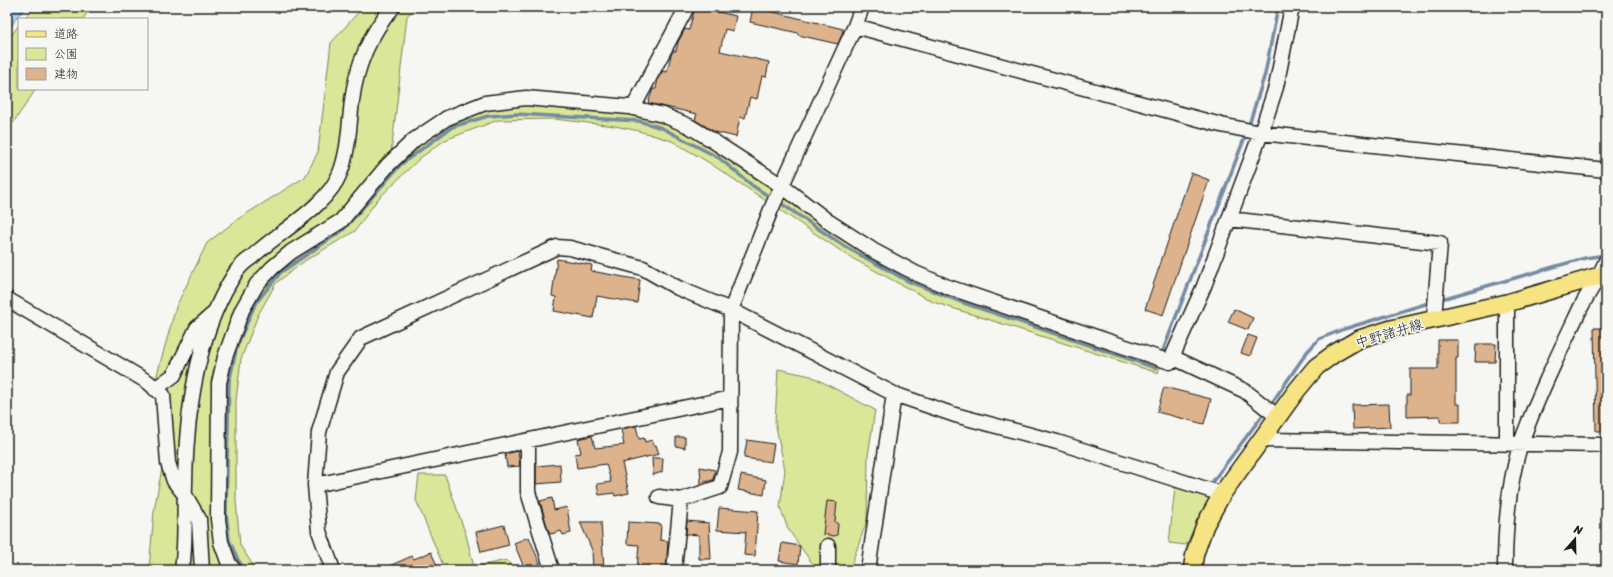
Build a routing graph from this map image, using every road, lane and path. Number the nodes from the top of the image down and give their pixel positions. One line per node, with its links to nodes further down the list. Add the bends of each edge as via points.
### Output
1 (393, 7): 15 (street, via 369,43 357,71 347,146 340,173 318,203 237,270)
2 (687, 7): 6 (street)
3 (862, 7): 5 (street)
4 (1292, 7): 7 (street, via 1276,86)
5 (855, 26): 7 (street, via 1221,125); 9 (street)
6 (634, 108): 9 (street, via 664,115 689,126); 34 (street, via 526,98 487,102 447,118 414,140 399,154 341,221 291,252 256,284 242,310 225,357 219,383 218,519 221,542 229,564)
7 (1261, 132): 8 (street); 10 (street)
8 (1606, 170)
9 (781, 187): 14 (street); 17 (street, via 831,224 915,273 948,287 1170,362)
10 (1229, 219): 16 (street, via 1440,243); 17 (street, via 1204,286)
11 (1604, 272): 13 (main road, 中野諸井線); 24 (street, via 1581,307)
12 (7, 299): 18 (street, via 148,382)
13 (1507, 303): 16 (main road, 中野諸井線); 24 (street)
14 (731, 310): 19 (street); 20 (street); 26 (street, via 680,289 643,268 570,248 557,247 361,338 338,372 319,432)
15 (216, 312): 18 (street, via 198,328 174,375); 28 (street, via 208,331 191,395)
16 (1434, 319): 21 (main road, 中野諸井線, via 1359,339 1335,353 1316,367)
17 (1172, 358): 21 (street, via 1244,391)
18 (155, 389): 28 (street, via 162,395 168,463 174,482)
19 (894, 394): 27 (street, via 955,415 1057,442); 39 (street)
20 (730, 398): 23 (street); 30 (street, via 730,452 720,487)
21 (1278, 417): 22 (main road, 中野諸井線)
22 (1261, 440): 24 (street); 27 (main road, 中野諸井線)
23 (528, 441): 26 (street); 36 (street, via 528,492)
24 (1514, 444): 25 (street); 41 (street)
25 (1606, 445)
26 (315, 485): 35 (street, via 319,531)
27 (1222, 494): 40 (main road, 中野諸井線, via 1205,525)
28 (185, 495): 32 (street); 33 (street, via 199,519)
29 (659, 497): 30 (street)
30 (681, 500): 37 (street)
31 (828, 546): 38 (street)
32 (182, 570)
33 (202, 570)
34 (234, 570)
35 (333, 570)
36 (552, 570)
37 (674, 570)
38 (828, 570)
39 (868, 570)
40 (1192, 570)
41 (1504, 570)

